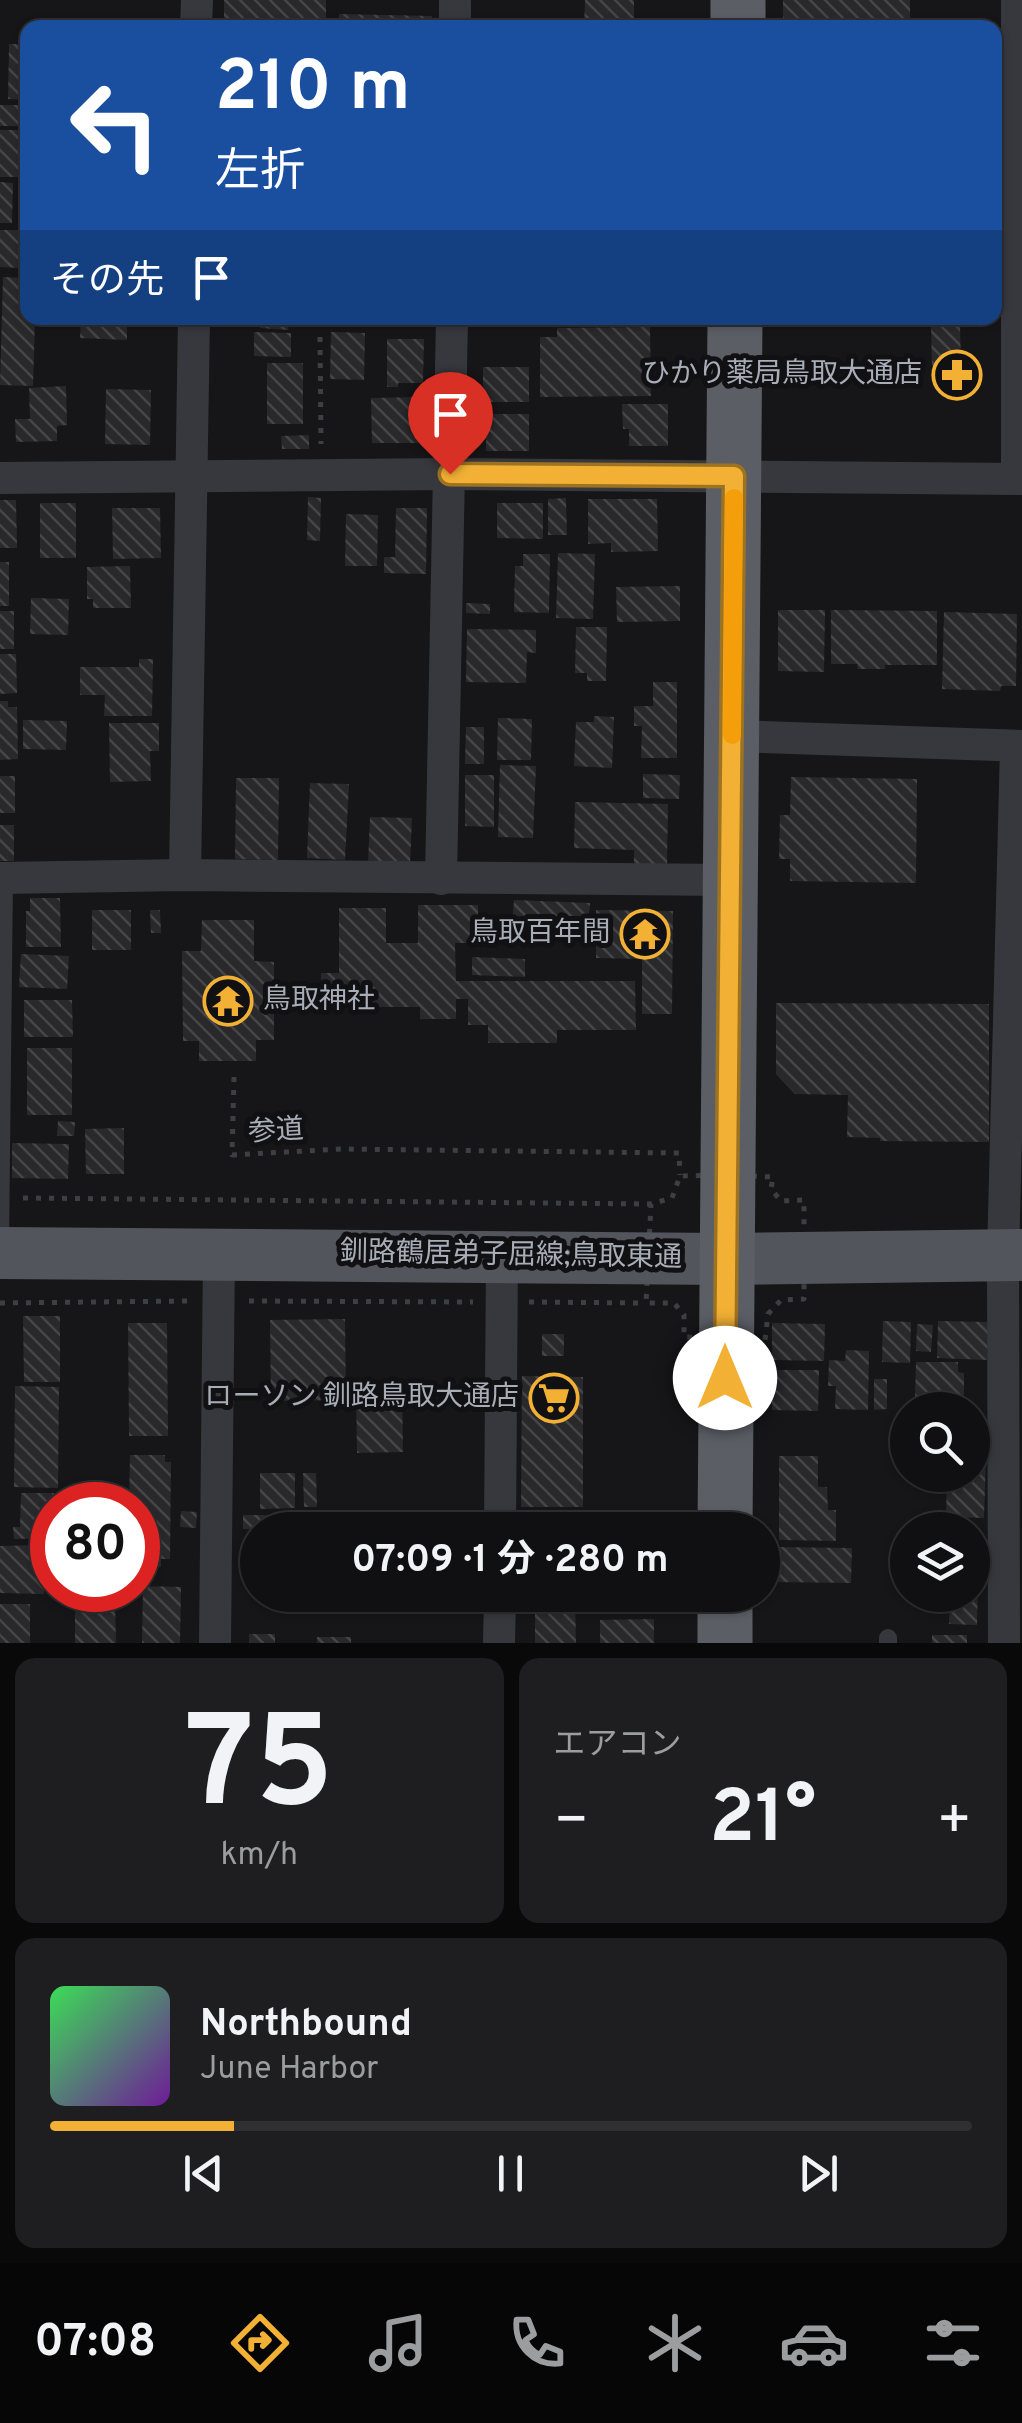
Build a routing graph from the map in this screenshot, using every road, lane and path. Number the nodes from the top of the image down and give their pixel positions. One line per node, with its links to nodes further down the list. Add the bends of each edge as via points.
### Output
1 (1017, 0): 2 (street)
2 (1019, 170): 3 (street)
3 (1020, 261): 13 (street)
4 (194, 325): 12 (street)
5 (452, 325): 8 (street)
6 (735, 325): 10 (highway)
7 (320, 337): 9 (path)
8 (450, 474): 9 (street); 10 (street); 18 (street)
9 (322, 476): 12 (street)
10 (734, 476): 13 (street); 14 (highway)
11 (0, 478): 12 (street)
12 (192, 478): 16 (street)
13 (1019, 480)
14 (732, 736): 15 (street); 19 (highway)
15 (1019, 746): 25 (street)
16 (185, 875): 17 (street); 18 (street)
17 (2, 878): 22 (lane)
18 (441, 880): 19 (street)
19 (730, 880): 26 (highway)
20 (234, 1076): 21 (path, 参道, via 232,1155 341,1149 679,1154)
21 (680, 1176)
22 (1, 1198): 23 (path); 24 (lane)
23 (650, 1204)
24 (0, 1253): 27 (main road, 釧路鶴居弟子屈線;鳥取東通)
25 (1012, 1255): 26 (main road, 釧路鶴居弟子屈線;鳥取東通); 38 (street)
26 (725, 1259): 28 (main road, 釧路鶴居弟子屈線;鳥取東通); 32 (highway)
27 (219, 1277): 28 (main road, 釧路鶴居弟子屈線;鳥取東通); 28 (path); 29 (path); 35 (street)
28 (503, 1279): 30 (path); 31 (street)
29 (0, 1303)
30 (646, 1303)
31 (500, 1512)
32 (725, 1512)
33 (500, 1612): 36 (street)
34 (725, 1612): 37 (highway)
35 (215, 1643)
36 (499, 1643)
37 (724, 1643)
38 (1004, 1643)

